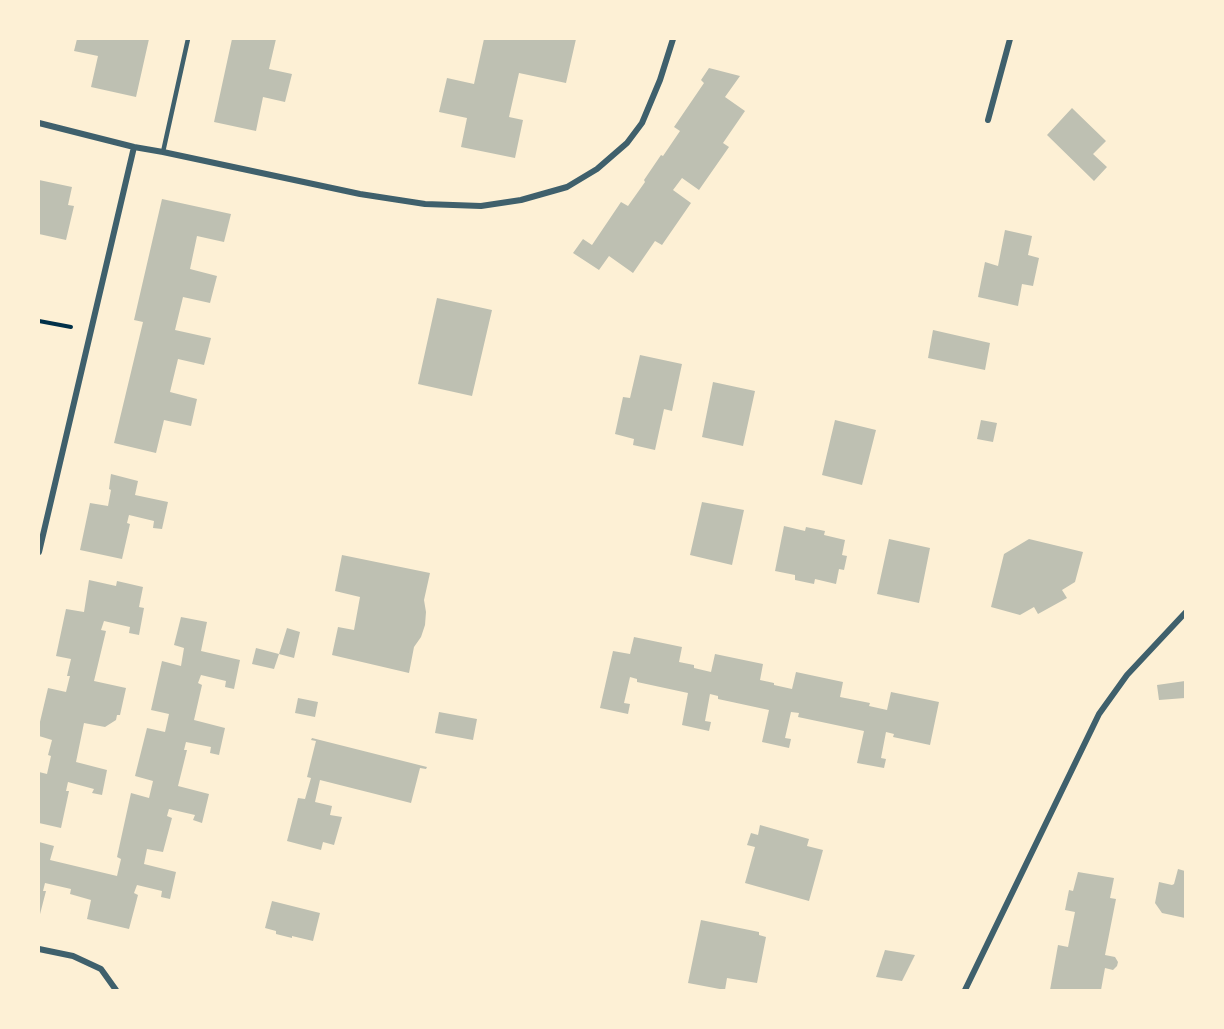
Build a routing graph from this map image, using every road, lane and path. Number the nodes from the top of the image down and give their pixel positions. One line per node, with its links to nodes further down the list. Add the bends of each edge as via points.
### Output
1 (188, 39): 7 (lane)
2 (673, 39): 7 (street, via 642,123 627,143 597,169 567,187 521,200 481,206 425,204)
3 (1010, 39): 4 (street)
4 (988, 120)
5 (39, 123): 6 (street)
6 (134, 147): 7 (street); 9 (street)
7 (163, 152)
8 (39, 321): 9 (path)
9 (90, 331): 10 (street)
10 (39, 552)
11 (1185, 614): 14 (street, via 1127,675 1100,714)
12 (39, 949): 13 (street, via 74,956 102,969)
13 (116, 990)
14 (965, 990)

